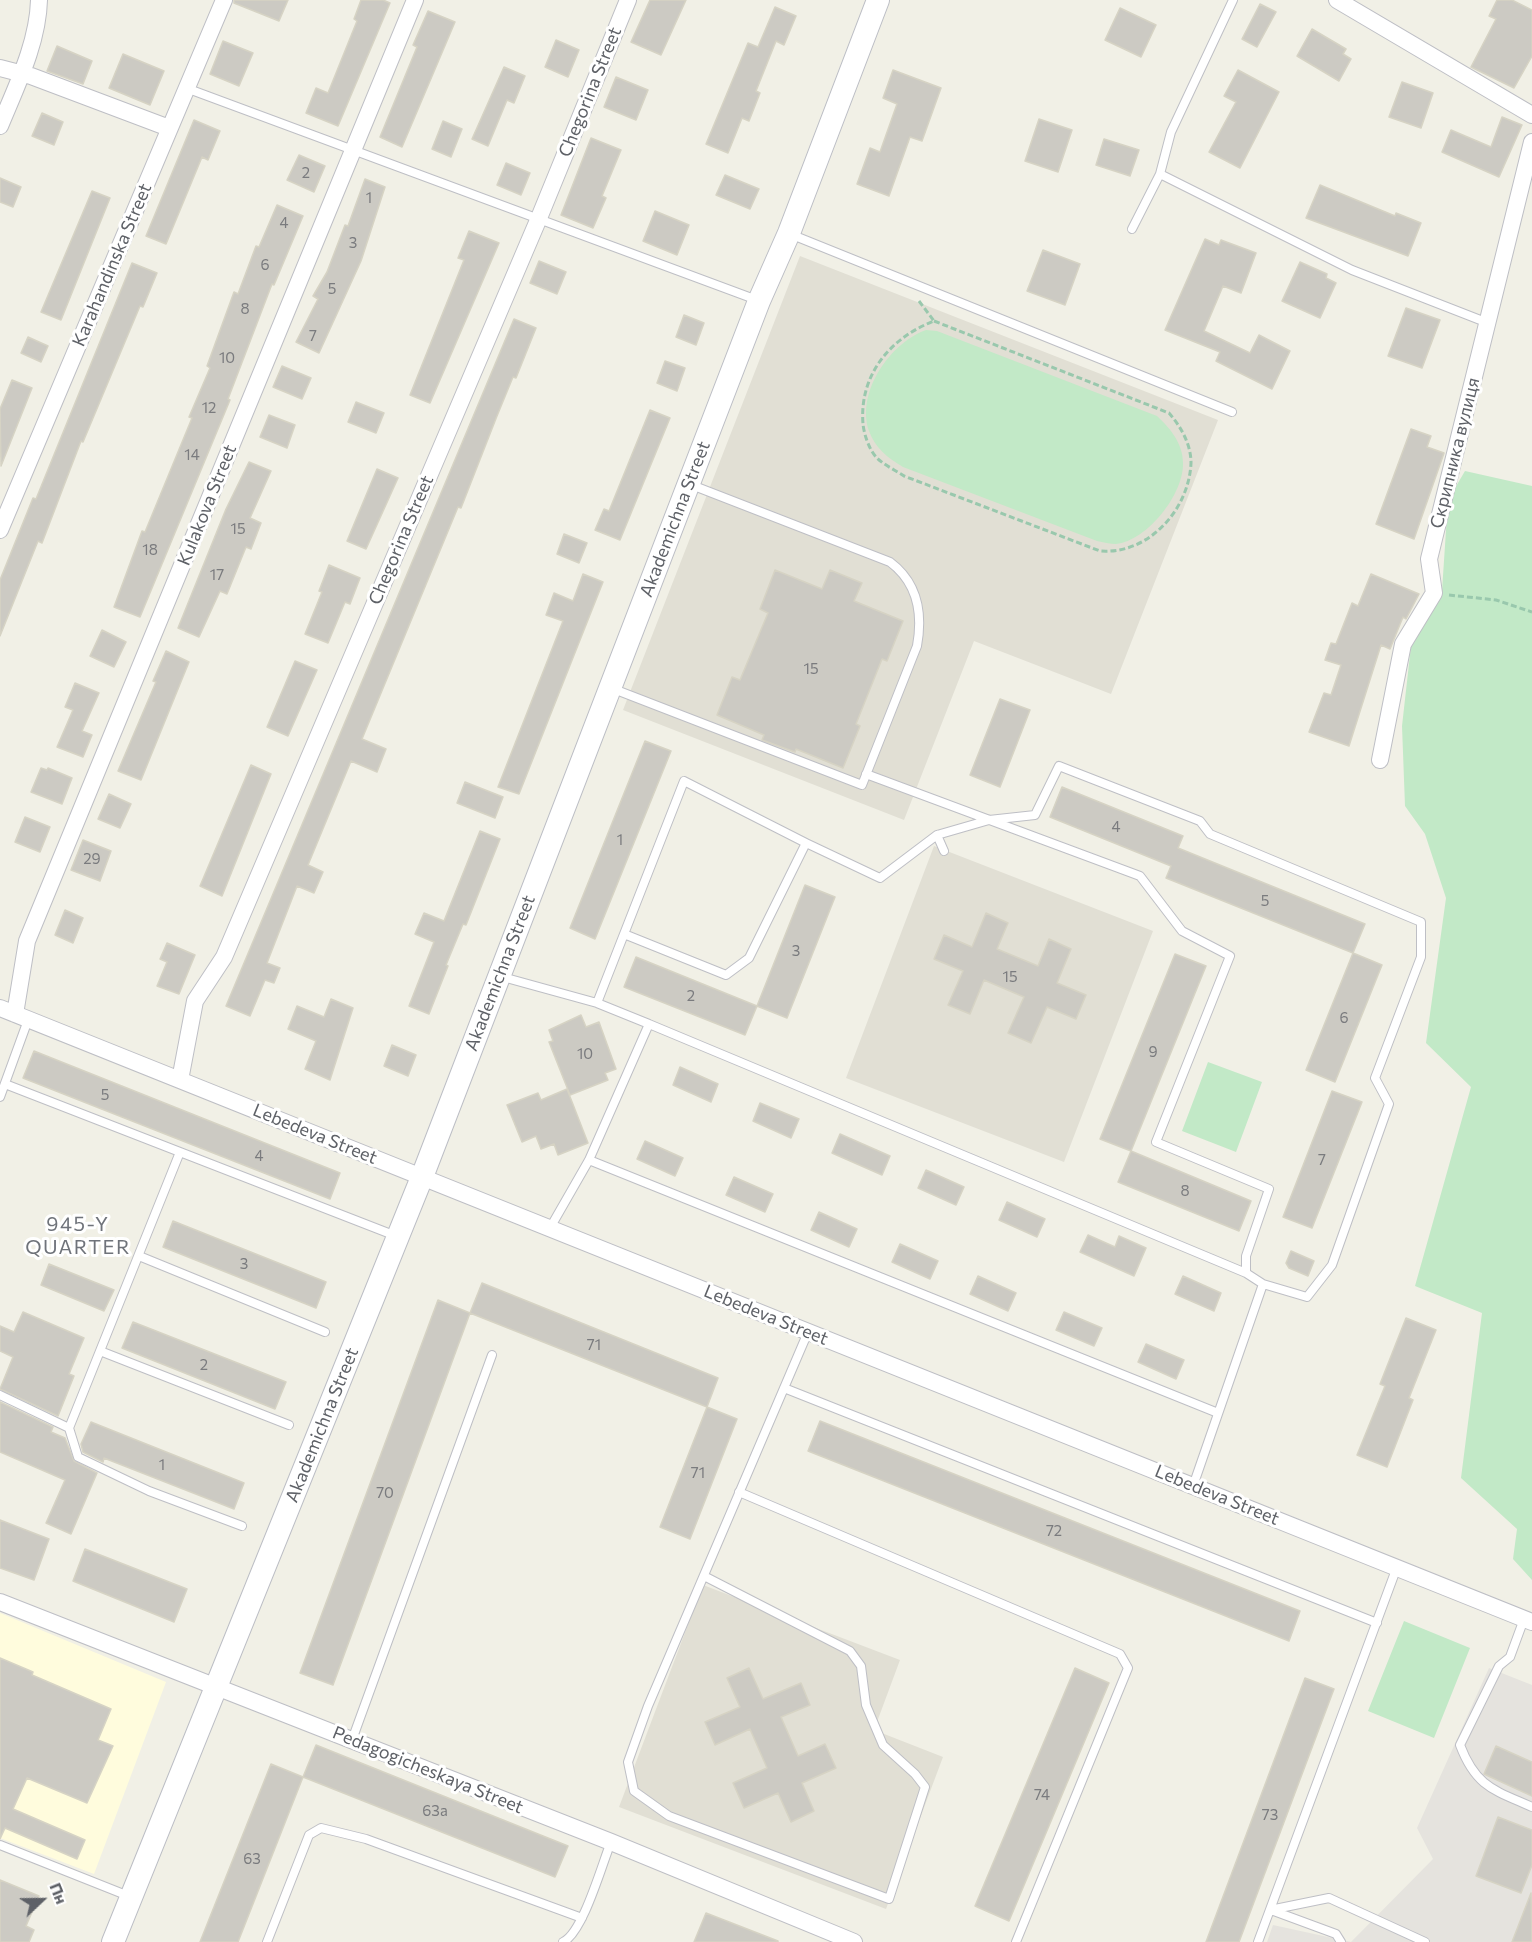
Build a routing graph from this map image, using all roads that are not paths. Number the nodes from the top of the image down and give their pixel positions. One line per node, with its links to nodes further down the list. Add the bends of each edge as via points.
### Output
1 (39, 0): 9 (street, via 39,15)
2 (224, 0): 10 (street, Karahandinska Street)
3 (415, 0): 15 (street, Kulakova Street)
4 (628, 0): 17 (street, Chegorina Street)
5 (878, 0): 19 (main road, Akademichna Street)
6 (1233, 0): 16 (lane, via 1171,132)
7 (1337, 0): 11 (street)
8 (0, 68): 9 (street)
9 (21, 74): 12 (street); 13 (street)
10 (186, 88): 13 (street, Karahandinska Street); 15 (lane)
11 (1532, 115)
12 (0, 126)
13 (170, 128): 24 (street, Karahandinska Street)
14 (1532, 142): 21 (street, Скрипника вулиця)
15 (352, 149): 17 (lane); 35 (street, Kulakova Street, via 27,941)
16 (1160, 174): 18 (lane); 21 (lane, via 1352,270)
17 (539, 218): 20 (lane); 37 (street, Chegorina Street, via 224,957 195,1001)
18 (1132, 229)
19 (789, 233): 20 (main road, Akademichna Street); 22 (lane)
20 (759, 301): 23 (main road, Akademichna Street)
21 (1488, 323): 26 (street, Скрипника вулиця, via 1429,559 1434,593 1403,644)
22 (1232, 412)
23 (689, 484): 25 (main road, Akademichna Street); 27 (lane, via 890,562 909,583 921,611 917,645)
24 (0, 530)
25 (610, 688): 27 (lane, via 862,785); 33 (main road, Akademichna Street)
26 (1380, 760)
27 (866, 774): 28 (lane)
28 (989, 820): 29 (lane); 46 (lane, via 1140,876 1182,931 1230,956 1156,1142 1269,1189 1246,1256); 47 (lane, via 1035,815 1059,766 1200,821 1210,834 1420,922 1421,957 1375,1078 1389,1104 1332,1265 1307,1297)
29 (937, 835): 30 (lane, via 880,878); 31 (lane)
30 (806, 843): 32 (lane, via 748,958 726,975); 32 (lane, via 684,781)
31 (944, 850)
32 (624, 934): 34 (lane)
33 (499, 976): 34 (lane); 42 (main road, Akademichna Street)
34 (597, 1003): 36 (lane)
35 (14, 1014): 37 (street, Lebedeva Street); 38 (lane)
36 (649, 1023): 41 (lane); 46 (lane)
37 (180, 1080): 42 (street, Lebedeva Street)
38 (5, 1084): 39 (lane); 40 (lane)
39 (0, 1097)
40 (180, 1152): 44 (lane); 45 (lane)
41 (589, 1160): 43 (lane); 54 (lane)
42 (422, 1177): 43 (street, Lebedeva Street); 44 (main road, Akademichna Street)
43 (550, 1228): 49 (street, Lebedeva Street)
44 (398, 1236): 65 (main road, Akademichna Street)
45 (139, 1256): 48 (lane); 50 (lane)
46 (1246, 1272): 47 (lane)
47 (1263, 1284): 54 (lane)
48 (325, 1332)
49 (808, 1332): 52 (lane); 57 (street, Lebedeva Street)
50 (100, 1351): 55 (lane); 56 (lane)
51 (492, 1355): 66 (lane)
52 (784, 1388): 58 (lane); 64 (lane)
53 (0, 1395): 56 (lane)
54 (1218, 1413): 57 (lane)
55 (289, 1425)
56 (69, 1428): 59 (lane, via 78,1457 148,1491)
57 (1193, 1485): 60 (street, Lebedeva Street)
58 (740, 1492): 61 (lane); 78 (lane, via 1120,1654 1128,1668)
59 (242, 1526)
60 (1397, 1567): 63 (street, Lebedeva Street); 64 (lane)
61 (704, 1576): 61 (lane, via 628,1762 634,1791 669,1816 890,1899 925,1787 883,1745 866,1705 861,1666 850,1651)
62 (0, 1602): 65 (street, Pedagogicheskaya Street)
63 (1528, 1620): 67 (lane, via 1510,1657 1499,1666 1460,1745 1469,1769 1490,1788)
64 (1377, 1623): 71 (lane)
65 (217, 1687): 66 (street, Pedagogicheskaya Street); 70 (main road, Akademichna Street)
66 (352, 1740): 68 (street, Pedagogicheskaya Street)
67 (1532, 1807)
68 (611, 1842): 72 (lane); 77 (street, Pedagogicheskaya Street)
69 (0, 1845): 70 (lane)
70 (131, 1898): 74 (main road, Akademichna Street)
71 (1270, 1910): 73 (lane, via 1329,1898); 79 (lane); 80 (lane, via 1336,1934)
72 (582, 1918): 75 (lane, via 366,1839 321,1828 309,1834); 76 (lane)
73 (1414, 1940): 81 (lane)
74 (113, 1942)
75 (267, 1942)
76 (563, 1942)
77 (854, 1942)
78 (1016, 1942)
79 (1258, 1942)
80 (1341, 1942)
81 (1425, 1942)

